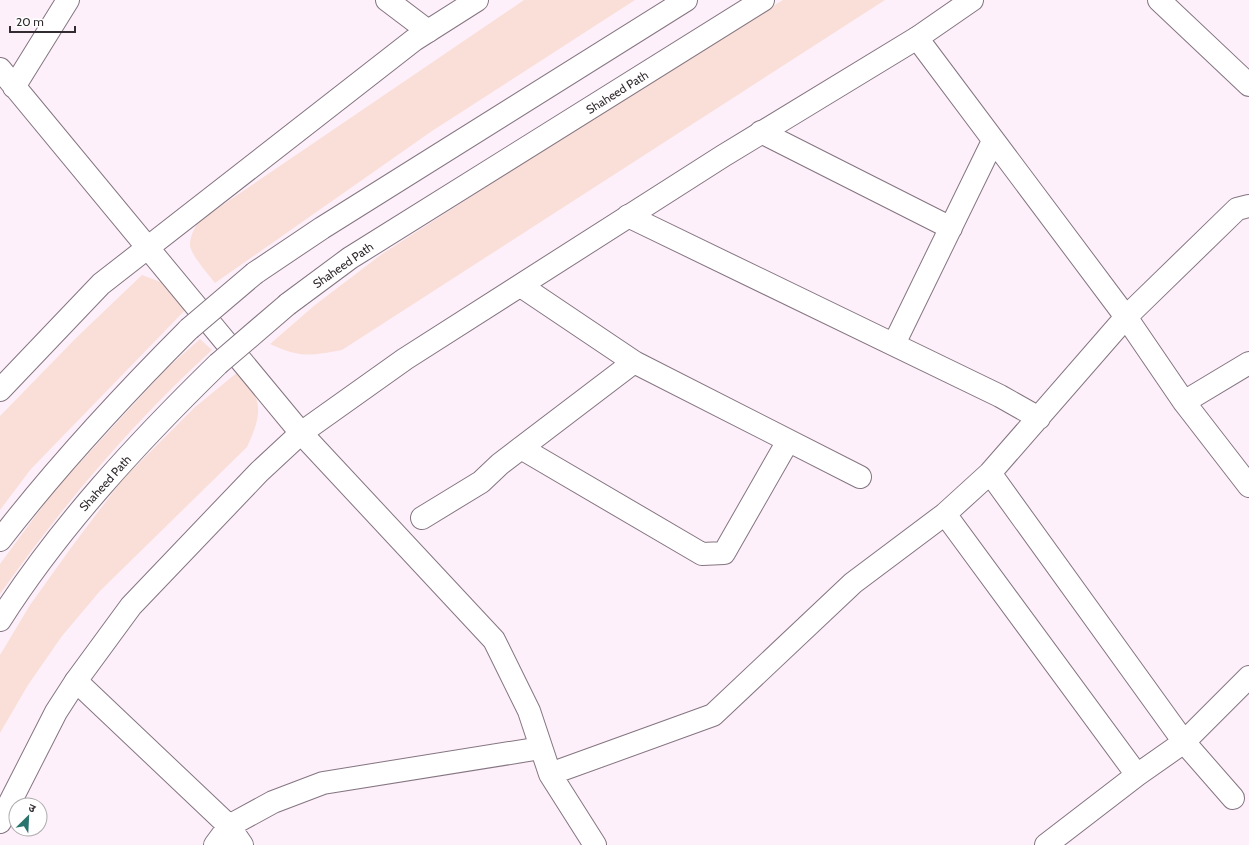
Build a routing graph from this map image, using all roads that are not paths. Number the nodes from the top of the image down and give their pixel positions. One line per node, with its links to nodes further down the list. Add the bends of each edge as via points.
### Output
1 (68, 0): 12 (main road)
2 (387, 0): 8 (main road)
3 (477, 0): 8 (main road)
4 (686, 0): 35 (main road, bridge, via 322,228 255,273 189,329 133,385 40,488)
5 (763, 0): 36 (main road, Shaheed Path, bridge, via 350,258 288,304 218,364 169,412 76,516)
6 (972, 0): 9 (main road)
7 (1159, 0): 11 (main road)
8 (428, 31): 18 (main road)
9 (917, 38): 13 (main road); 14 (main road)
10 (0, 70): 12 (main road)
11 (1249, 85)
12 (14, 87): 18 (main road)
13 (762, 132): 16 (main road); 17 (main road)
14 (993, 141): 17 (main road); 20 (main road)
15 (1249, 206): 20 (main road, via 1237,209)
16 (628, 216): 19 (main road); 21 (main road)
17 (951, 228): 21 (main road)
18 (148, 248): 24 (main road, via 101,284); 27 (main road)
19 (521, 286): 22 (main road); 27 (main road, via 405,359)
20 (1126, 317): 25 (main road); 26 (main road)
21 (894, 344): 26 (main road)
22 (634, 362): 28 (main road); 29 (main road)
23 (1249, 363): 25 (main road)
24 (0, 390)
25 (1184, 402): 32 (main road)
26 (1039, 418): 30 (main road)
27 (301, 433): 38 (main road, via 259,472 132,606); 40 (main road, via 494,640 529,711)
28 (788, 441): 29 (main road, via 724,553 702,554); 31 (main road)
29 (521, 448): 34 (main road, via 481,482)
30 (990, 473): 33 (main road); 39 (main road)
31 (860, 477)
32 (1249, 486)
33 (945, 514): 41 (main road, via 853,583 713,715); 42 (main road)
34 (422, 518)
35 (0, 540)
36 (0, 620)
37 (1249, 677): 39 (main road)
38 (76, 681): 44 (main road, via 56,712); 45 (main road)
39 (1184, 742): 42 (main road); 43 (main road)
40 (541, 748): 41 (main road); 45 (main road, via 323,783 273,802)
41 (550, 774): 48 (main road)
42 (1137, 775): 49 (main road)
43 (1233, 798)
44 (0, 822)
45 (229, 826): 46 (main road); 47 (main road)
46 (215, 845)
47 (242, 845)
48 (595, 845)
49 (1046, 845)

